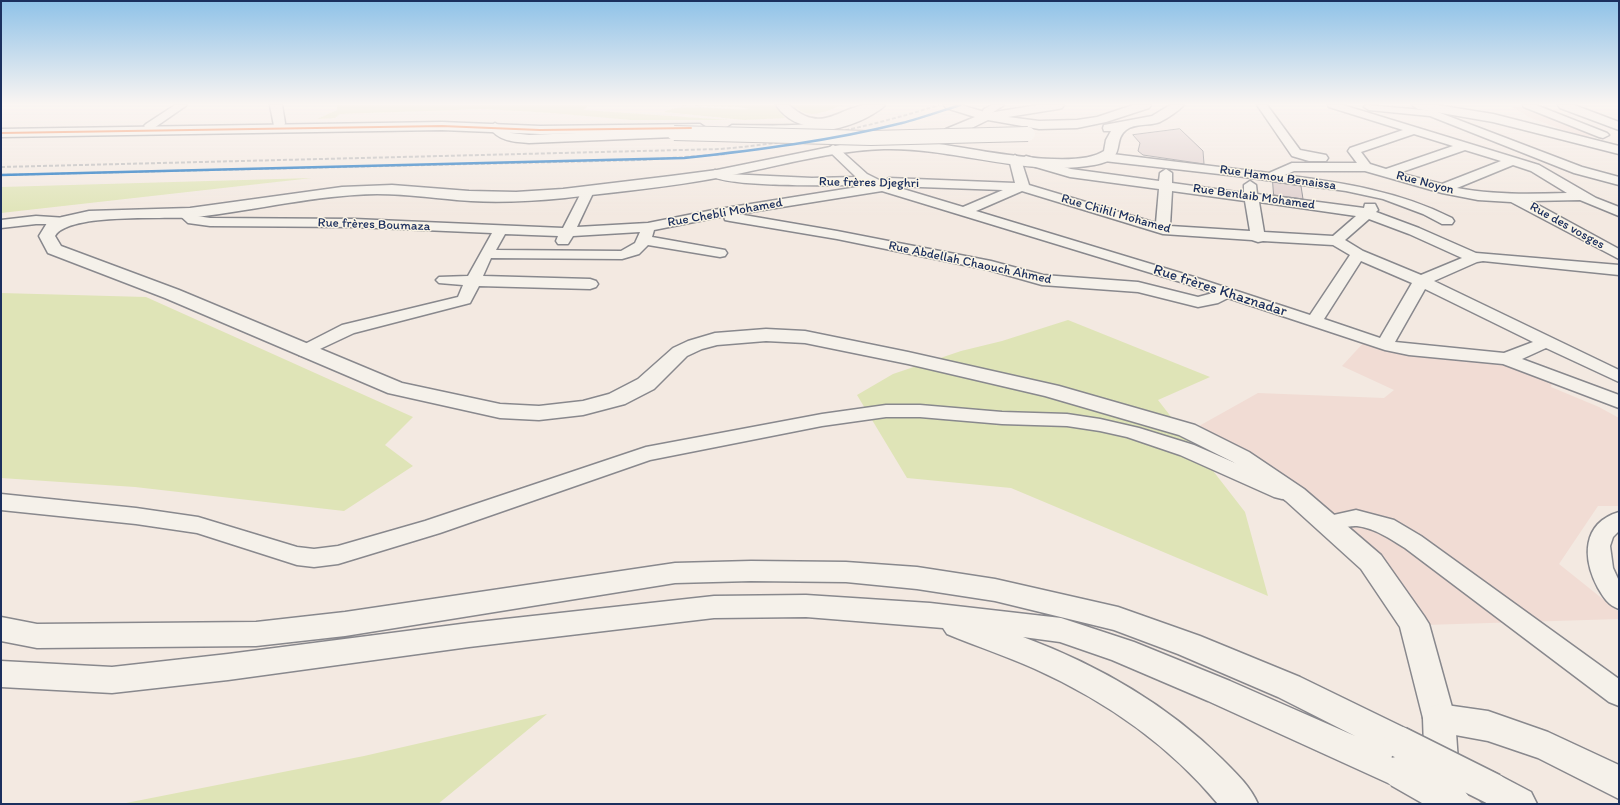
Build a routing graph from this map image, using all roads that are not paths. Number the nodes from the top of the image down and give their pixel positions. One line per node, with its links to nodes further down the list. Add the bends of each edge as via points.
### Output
1 (931, 143): 9 (main road)
2 (1099, 143): 13 (main road)
3 (1112, 143): 13 (main road)
4 (1289, 143): 14 (street, via 1296,153)
5 (1378, 143): 18 (street, via 1354,151)
6 (1454, 143): 10 (street)
7 (1509, 143): 24 (street, via 1578,170)
8 (1590, 143): 12 (main road)
9 (925, 146): 11 (main road); 15 (main road)
10 (1465, 146): 16 (street); 19 (street)
11 (833, 149): 20 (main road); 23 (street, Rue frères Khaznadar)
12 (1619, 150)
13 (1108, 154): 15 (main road, via 1077,162); 17 (street, Rue Hamou Benaissa)
14 (1323, 158)
15 (1021, 159): 25 (street, Rue Benlaib Mohamed, via 1070,172); 26 (street)
16 (1513, 161): 28 (street); 31 (street, via 1535,168)
17 (1166, 163): 21 (street, Rue Hamou Benaissa); 25 (street)
18 (1366, 167): 19 (street, Rue Noyon); 22 (street, Rue Noyon, via 1292,167)
19 (1387, 173): 28 (street, Rue Noyon)
20 (715, 174): 23 (street, Rue frères Djeghri, via 734,179); 30 (main road)
21 (1250, 174): 22 (street, Rue Hamou Benaissa); 32 (street)
22 (1271, 177): 29 (street, Rue Hamou Benaissa)
23 (868, 181): 26 (street, Rue frères Djeghri); 27 (street, Rue frères Khaznadar)
24 (1619, 181)
25 (1166, 185): 32 (street, Rue Benlaib Mohamed); 45 (street)
26 (1024, 186): 36 (street); 45 (street, Rue Chihli Mohamed)
27 (883, 187): 36 (street, Rue frères Khaznadar); 40 (street, Rue Chebli Mohamed)
28 (1442, 189): 33 (street, Rue Noyon, via 1478,196)
29 (1366, 190): 38 (street, via 1371,210); 42 (street, Rue Hamou Benaissa, via 1428,210)
30 (588, 191): 39 (main road, via 504,197 397,190 354,190); 46 (street)
31 (1583, 196): 33 (street, Rue Noyon); 34 (street)
32 (1251, 197): 38 (street, Rue Benlaib Mohamed); 48 (street)
33 (1515, 198): 54 (street, Rue des vosges)
34 (1604, 206): 35 (street); 37 (street)
35 (1619, 209)
36 (965, 211): 61 (street, Rue frères Khaznadar)
37 (1619, 212)
38 (1367, 213): 49 (street); 55 (street, Rue Benlaib Mohamed)
39 (184, 214): 41 (main road, via 90,216); 44 (street, Rue frères Boumaza, via 193,220 210,222 354,223)
40 (713, 214): 47 (street, Rue Chebli Mohamed); 61 (street, Rue Abdellah Chaouch Ahmed, via 837,234 991,266 1042,280 1138,287 1198,302 1212,300)
41 (62, 221): 43 (street, via 36,220); 65 (main road, via 48,232 47,242 54,248 172,294)
42 (1447, 221)
43 (1, 224)
44 (501, 229): 46 (street, Rue frères Boumaza); 51 (street)
45 (1163, 230): 48 (street, Rue Chihli Mohamed)
46 (567, 232): 47 (street, Rue Chebli Mohamed); 52 (street)
47 (646, 233): 50 (street); 52 (street, via 638,250 622,255)
48 (1258, 238): 49 (street, Rue Chihli Mohamed)
49 (1336, 241): 53 (street)
50 (720, 253)
51 (486, 254): 52 (street); 58 (street)
52 (556, 254)
53 (1358, 254): 59 (street); 62 (street)
54 (1619, 255)
55 (1474, 258): 56 (street); 59 (street)
56 (1619, 270)
57 (444, 280): 58 (street)
58 (472, 281): 60 (street); 65 (street, via 464,300 348,329)
59 (1422, 281): 63 (street); 64 (street)
60 (590, 284)
61 (1226, 292): 62 (street, Rue frères Khaznadar)
62 (1314, 322): 64 (street, Rue frères Khaznadar)
63 (1547, 342): 66 (street); 67 (street)
64 (1385, 345): 66 (street, Rue frères Khaznadar, via 1409,350)
65 (305, 351): 71 (main road, via 396,388 500,411 539,413 583,408 617,399 646,384 680,352 715,339 743,336 805,337 1052,391 1187,430 1241,457)
66 (1506, 359): 68 (street, Rue frères Khaznadar); 69 (street)
67 (1619, 377)
68 (1619, 402)
69 (1619, 414)
70 (1, 502): 71 (street, via 198,525 297,556 320,557 338,555 432,527 646,454 822,420 886,411 920,411 1067,420 1132,432 1187,450 1241,472)
71 (1303, 502): 73 (main road)
72 (1619, 520): 74 (street, via 1603,530 1598,545 1600,566)
73 (1328, 524): 78 (street, via 1356,518 1386,526 1413,542); 79 (main road, via 1371,562 1414,624)
74 (1619, 599)
75 (930, 615): 77 (main road, via 806,606 714,607 112,680); 80 (main road, via 1068,632); 83 (main road, via 1059,666 1130,706 1173,735)
76 (1, 629): 80 (main road, via 37,636 256,634 344,624 675,573 752,570 846,572 917,578 1056,603 1118,619 1189,645 1289,687)
77 (1, 674)
78 (1619, 694)
79 (1439, 718): 81 (main road, via 1488,726 1548,747); 84 (main road)
80 (1399, 757): 82 (main road, bridge); 85 (main road, bridge)
81 (1619, 784)
82 (1506, 796)
83 (1240, 804)
84 (1443, 804)
85 (1455, 804)

